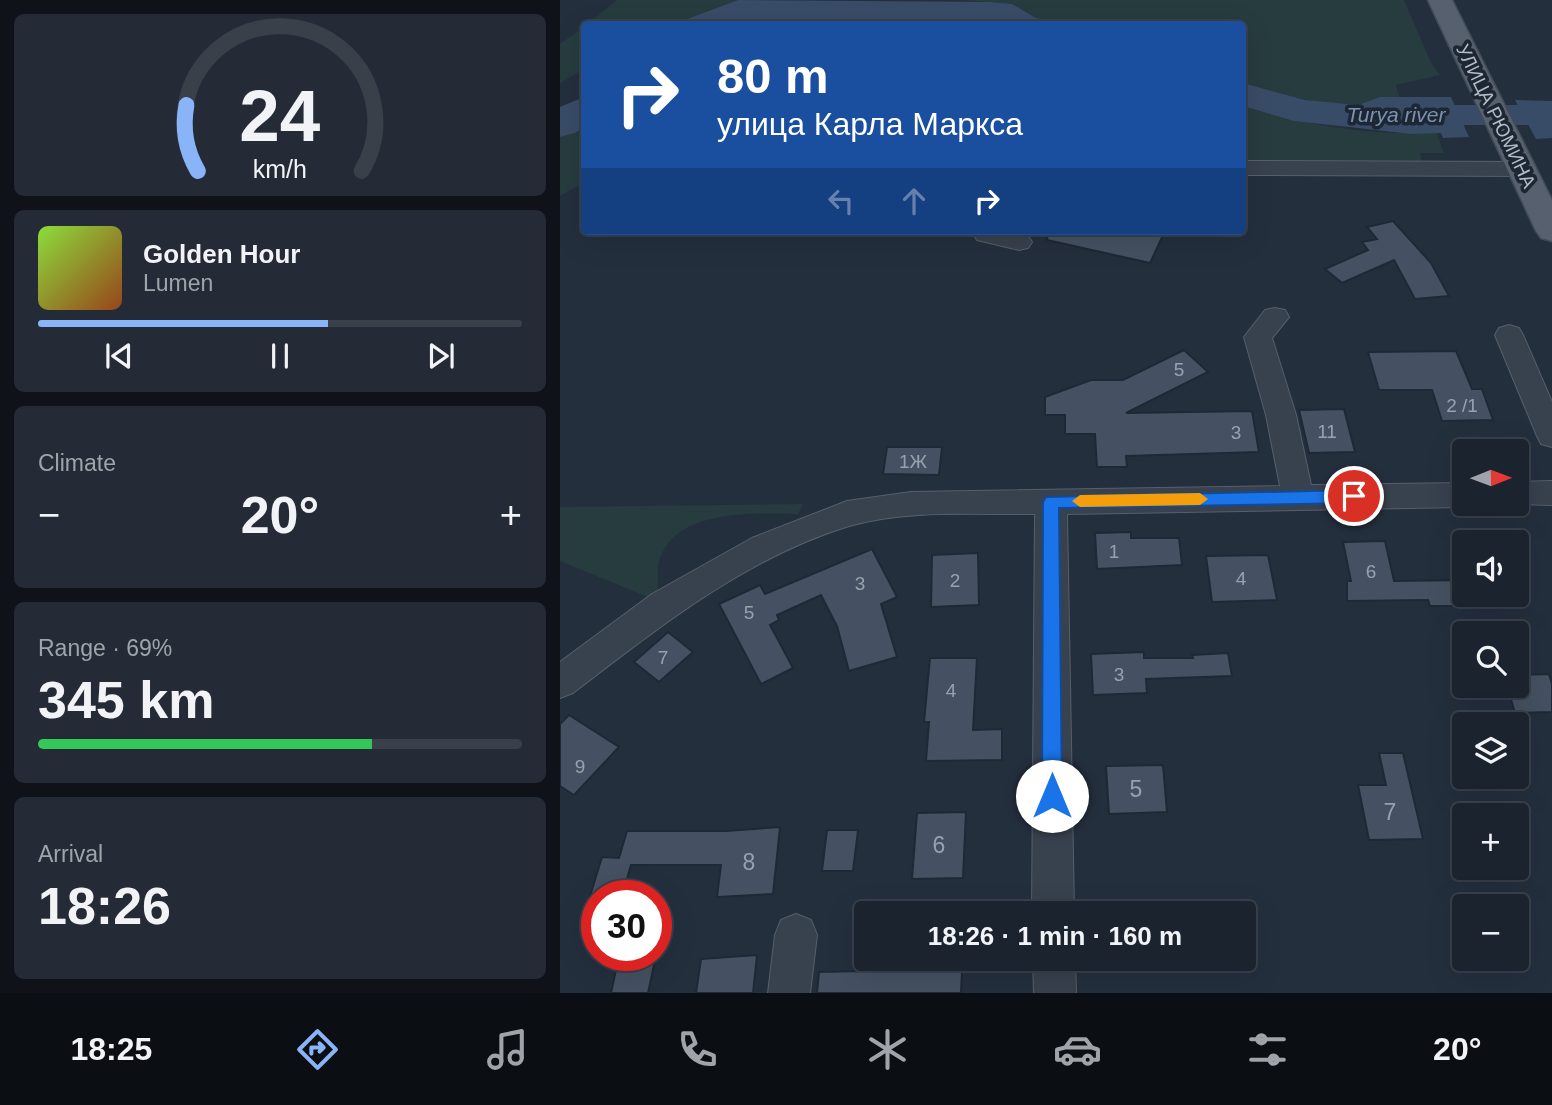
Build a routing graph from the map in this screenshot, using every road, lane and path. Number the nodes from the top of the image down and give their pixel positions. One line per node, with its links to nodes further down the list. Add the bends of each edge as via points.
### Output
1 (1440, 0): 2 (main road, УЛИЦА РЮМИНА)
2 (1517, 158): 3 (street); 4 (main road, УЛИЦА РЮМИНА)
3 (1246, 168)
4 (1545, 203): 5 (main road, УЛИЦА РЮМИНА)
5 (1552, 231)
6 (994, 235): 7 (street)
7 (1019, 242)
8 (1275, 317): 14 (street, via 1258,337)
9 (1509, 335): 10 (street)
10 (1552, 436)
11 (1552, 493): 12 (street)
12 (1530, 494)
13 (1452, 495): 14 (street)
14 (1298, 497): 15 (street)
15 (1051, 502): 16 (street, via 911,504 848,514 764,547 664,604); 17 (street)
16 (560, 682)
17 (1053, 901)
18 (796, 935): 20 (street)
19 (1054, 971): 21 (street)
20 (789, 993)
21 (1055, 993)

